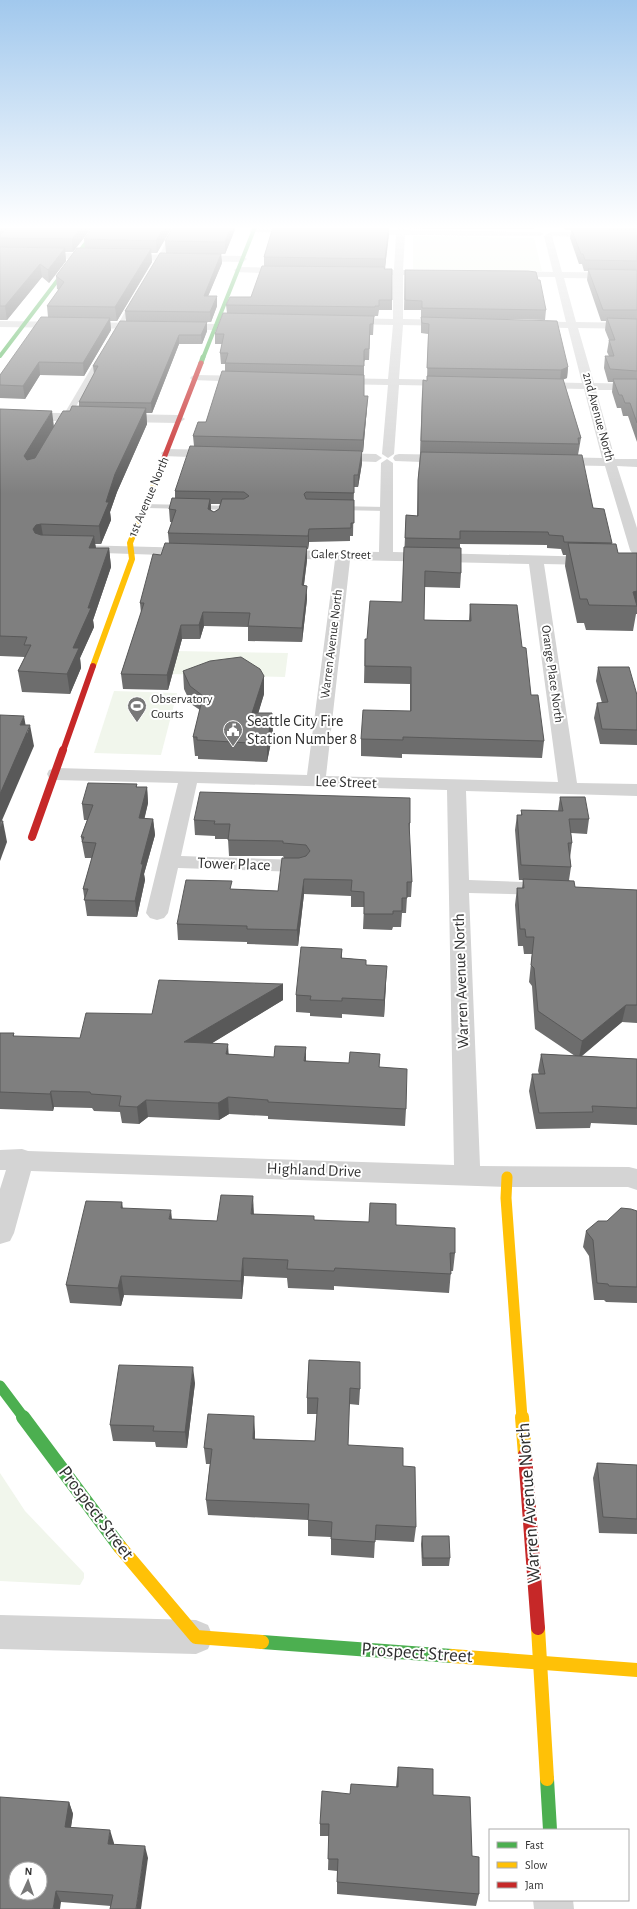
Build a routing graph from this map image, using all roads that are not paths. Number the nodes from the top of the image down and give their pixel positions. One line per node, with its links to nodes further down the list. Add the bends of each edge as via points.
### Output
1 (30, 316): 12 (street)
2 (125, 316): 15 (lane)
3 (219, 316): 9 (street, 1st Avenue North)
4 (398, 316): 8 (street)
5 (571, 316): 14 (street, 2nd Avenue North)
6 (231, 319): 9 (street)
7 (331, 321): 8 (street)
8 (398, 322): 10 (street); 21 (street)
9 (216, 323): 15 (street); 18 (street, 1st Avenue North)
10 (458, 323)
11 (0, 324): 12 (street)
12 (24, 324): 15 (street); 17 (street)
13 (519, 324): 14 (street)
14 (573, 325): 16 (street); 24 (street, 2nd Avenue North)
15 (119, 326): 27 (lane)
16 (637, 326)
17 (0, 356)
18 (196, 378): 19 (street); 28 (street, 1st Avenue North)
19 (262, 380)
20 (323, 381): 21 (street)
21 (393, 382): 22 (street); 33 (street)
22 (461, 383)
23 (524, 385): 24 (street)
24 (589, 386): 25 (street); 36 (street, 2nd Avenue North)
25 (637, 387)
26 (0, 416): 27 (street)
27 (66, 418): 28 (street); 29 (lane)
28 (179, 419): 30 (street, 1st Avenue North)
29 (55, 436)
30 (167, 453): 31 (street); 38 (street, 1st Avenue North)
31 (230, 455)
32 (323, 457): 33 (street)
33 (387, 458): 34 (street); 41 (street)
34 (466, 460)
35 (543, 461): 36 (street)
36 (610, 463): 37 (street); 44 (street, 2nd Avenue North)
37 (637, 463)
38 (146, 506): 39 (lane, via 217,511); 43 (street, 1st Avenue North, via 130,543)
39 (244, 508)
40 (331, 508): 41 (lane)
41 (386, 509): 48 (street)
42 (67, 549): 43 (street)
43 (130, 550): 45 (street); 51 (street, 1st Avenue North, via 132,559)
44 (637, 550)
45 (203, 552)
46 (264, 554): 47 (street, Galer Street)
47 (343, 555): 48 (street, Galer Street); 53 (street, Warren Avenue North)
48 (386, 556): 49 (street, Galer Street)
49 (536, 560): 50 (street, Galer Street); 55 (street, Orange Place North)
50 (637, 562)
51 (56, 774): 52 (street, Lee Street); 57 (street, 1st Avenue North)
52 (189, 778): 53 (street, Lee Street); 58 (street)
53 (316, 781): 54 (street, Lee Street)
54 (456, 786): 55 (street, Lee Street); 60 (street, Warren Avenue North)
55 (568, 788): 56 (street, Lee Street)
56 (637, 790)
57 (32, 837)
58 (170, 862): 59 (street, Tower Place); 62 (street)
59 (299, 866)
60 (458, 886): 61 (street); 64 (street, Warren Avenue North)
61 (573, 890)
62 (158, 913)
63 (11, 1160): 64 (street, Highland Drive); 67 (street)
64 (467, 1175): 65 (street, Highland Drive)
65 (507, 1176): 66 (street, Highland Drive); 71 (street, Warren Avenue North, via 507,1206)
66 (634, 1177)
67 (0, 1233)
68 (0, 1386): 70 (street, Prospect Street, via 122,1549)
69 (0, 1632): 70 (street, Prospect Street)
70 (196, 1637): 71 (street, Prospect Street)
71 (540, 1662): 72 (street, Prospect Street); 73 (street, Warren Avenue North)
72 (637, 1670)
73 (550, 1829)

